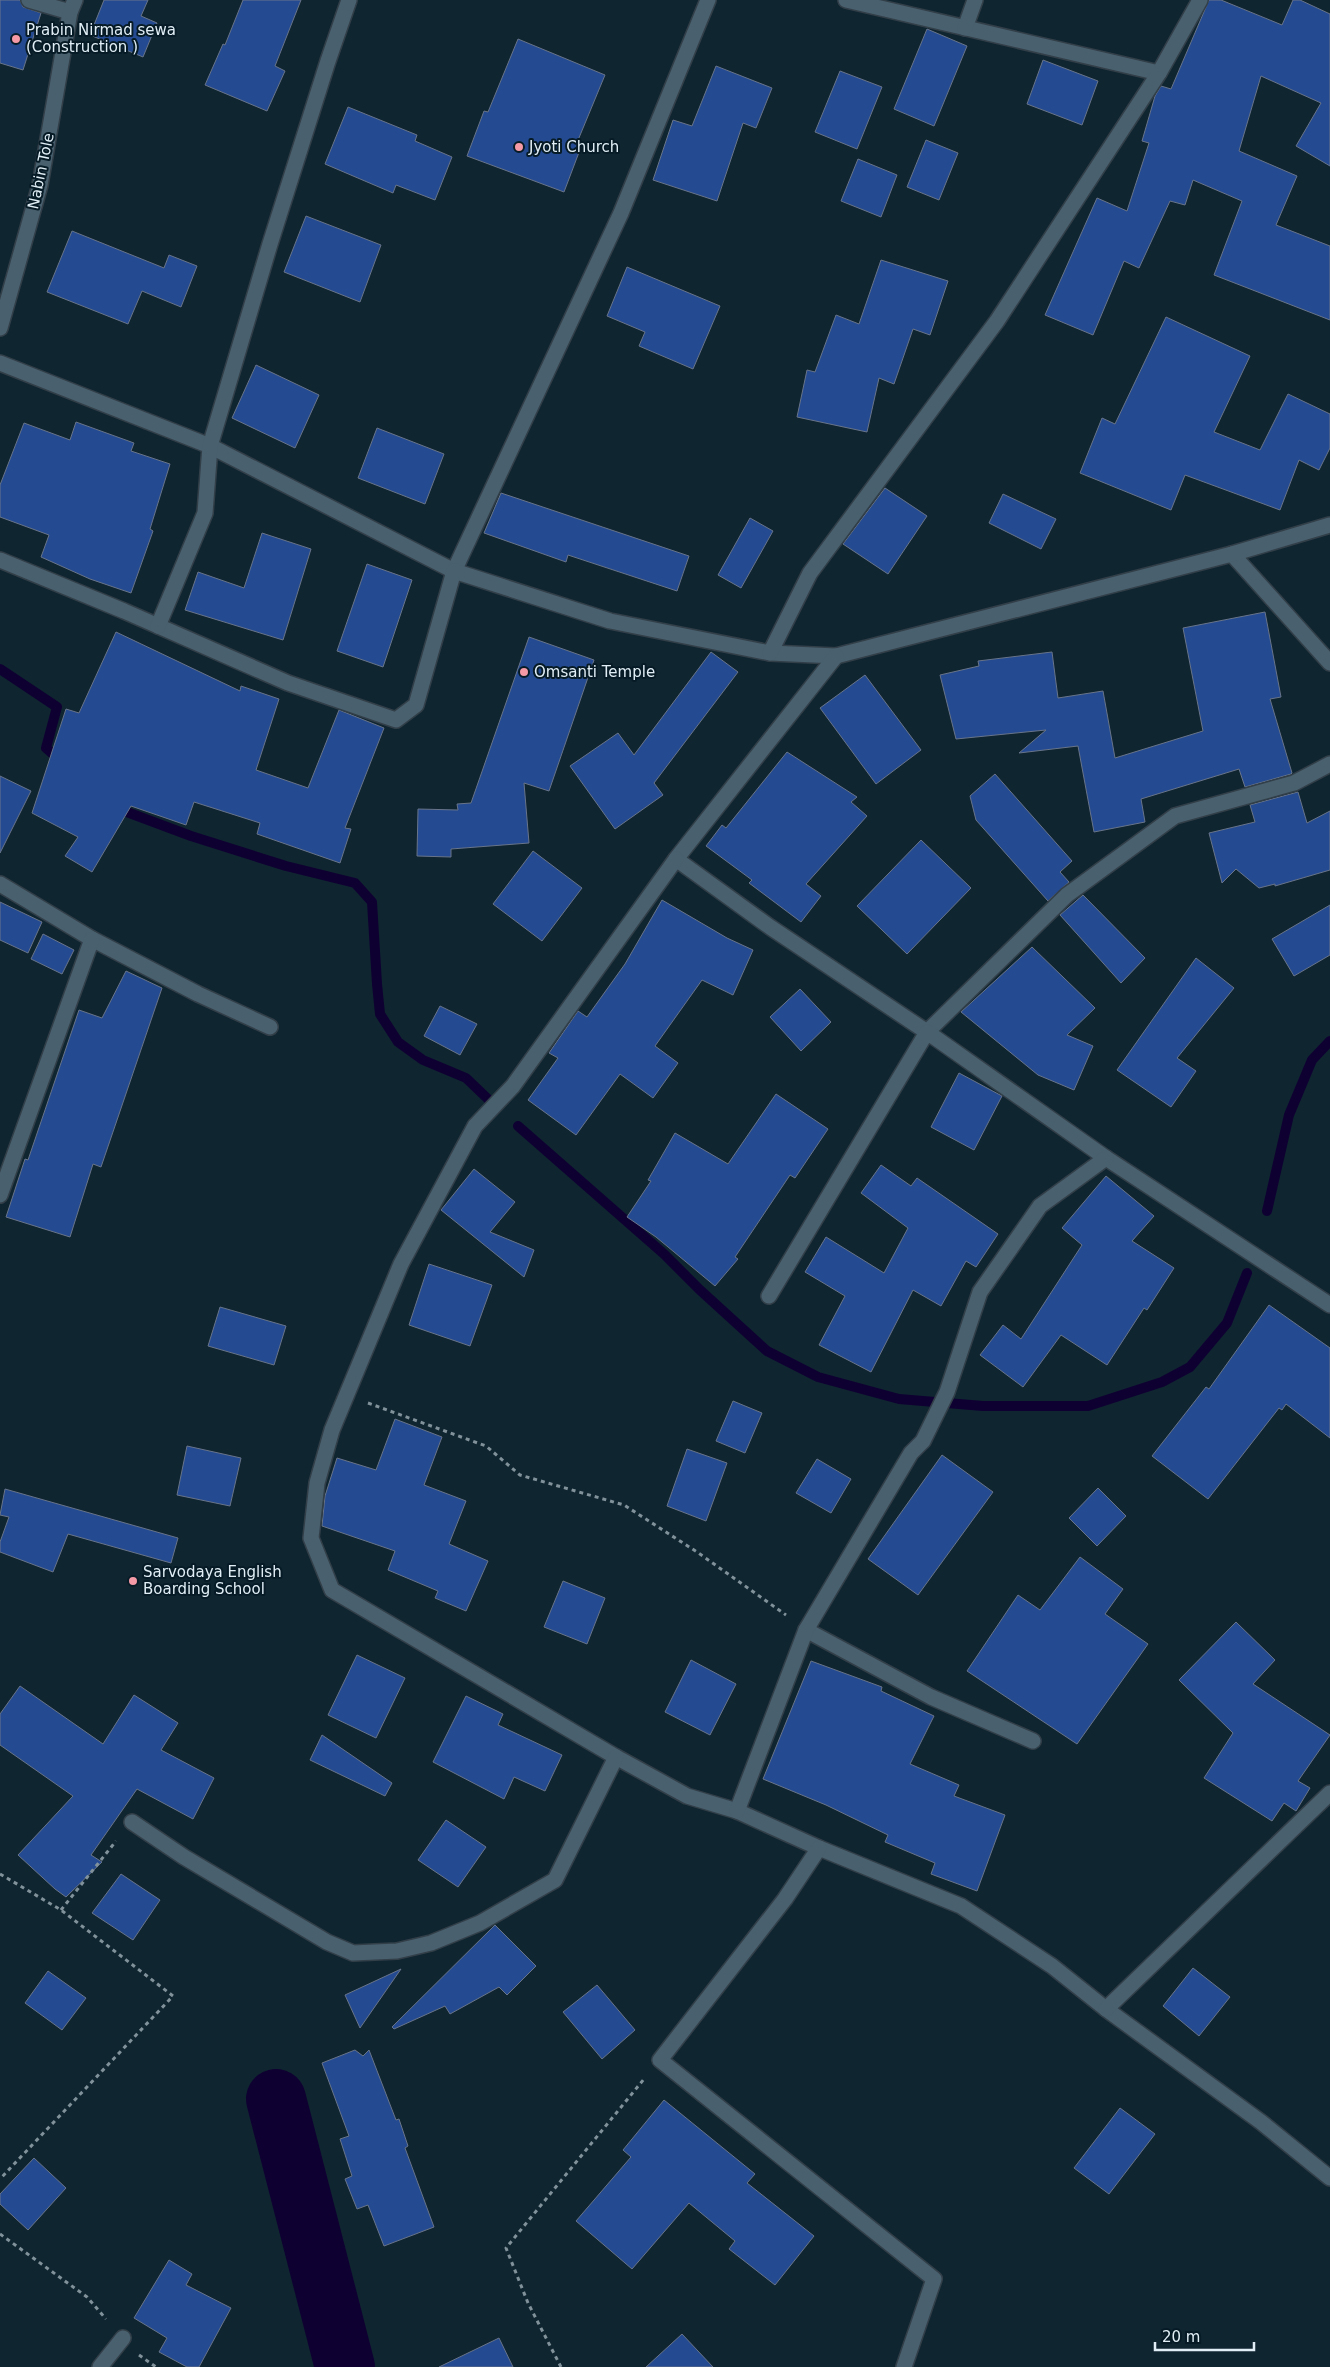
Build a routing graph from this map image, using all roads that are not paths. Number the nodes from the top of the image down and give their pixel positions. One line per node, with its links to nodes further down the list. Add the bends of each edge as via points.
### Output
1 (29, 0): 7 (street, Nabin Tole)
2 (349, 0): 12 (street, via 273,234)
3 (708, 0): 16 (street, via 621,213)
4 (846, 0): 8 (street)
5 (976, 0): 8 (street)
6 (1200, 0): 9 (street)
7 (73, 6): 10 (street, Nabin Tole, via 40,185)
8 (965, 28): 9 (street)
9 (1159, 73): 18 (street, via 997,321 810,572)
10 (0, 328)
11 (0, 363): 12 (street)
12 (210, 446): 16 (street); 17 (street, via 205,512)
13 (1330, 525): 14 (street)
14 (1232, 554): 19 (street); 20 (street)
15 (0, 560): 17 (street)
16 (454, 571): 17 (street, via 416,704 396,720 288,683); 18 (street, via 610,621)
17 (158, 626)
18 (770, 653): 19 (street)
19 (836, 656): 22 (street)
20 (1330, 663)
21 (1330, 764): 26 (street, via 1294,783 1175,816 1067,895)
22 (676, 859): 26 (street, via 770,927); 33 (street, via 513,1086 475,1126 401,1264 346,1394 317,1483 310,1538 332,1590)
23 (0, 884): 24 (street)
24 (92, 939): 25 (street); 28 (street)
25 (270, 1027)
26 (927, 1032): 27 (street); 29 (street)
27 (1106, 1158): 30 (street); 31 (street, via 1040,1206 980,1292 947,1392 923,1441 911,1452)
28 (0, 1194)
29 (769, 1296)
30 (1330, 1305)
31 (806, 1630): 32 (street, via 931,1697); 35 (street)
32 (1033, 1741)
33 (616, 1757): 35 (street, via 687,1796); 36 (street, via 555,1880 480,1923 431,1943 397,1951 354,1954 327,1942 184,1857)
34 (1330, 1793): 38 (street)
35 (737, 1811): 37 (street)
36 (132, 1822)
37 (819, 1848): 38 (street, via 961,1906 1052,1966); 42 (street, via 785,1899 660,2060 934,2279)
38 (1106, 2009): 39 (street, via 1261,2122)
39 (1330, 2178)
40 (123, 2338): 41 (street)
41 (100, 2367)
42 (904, 2367)

